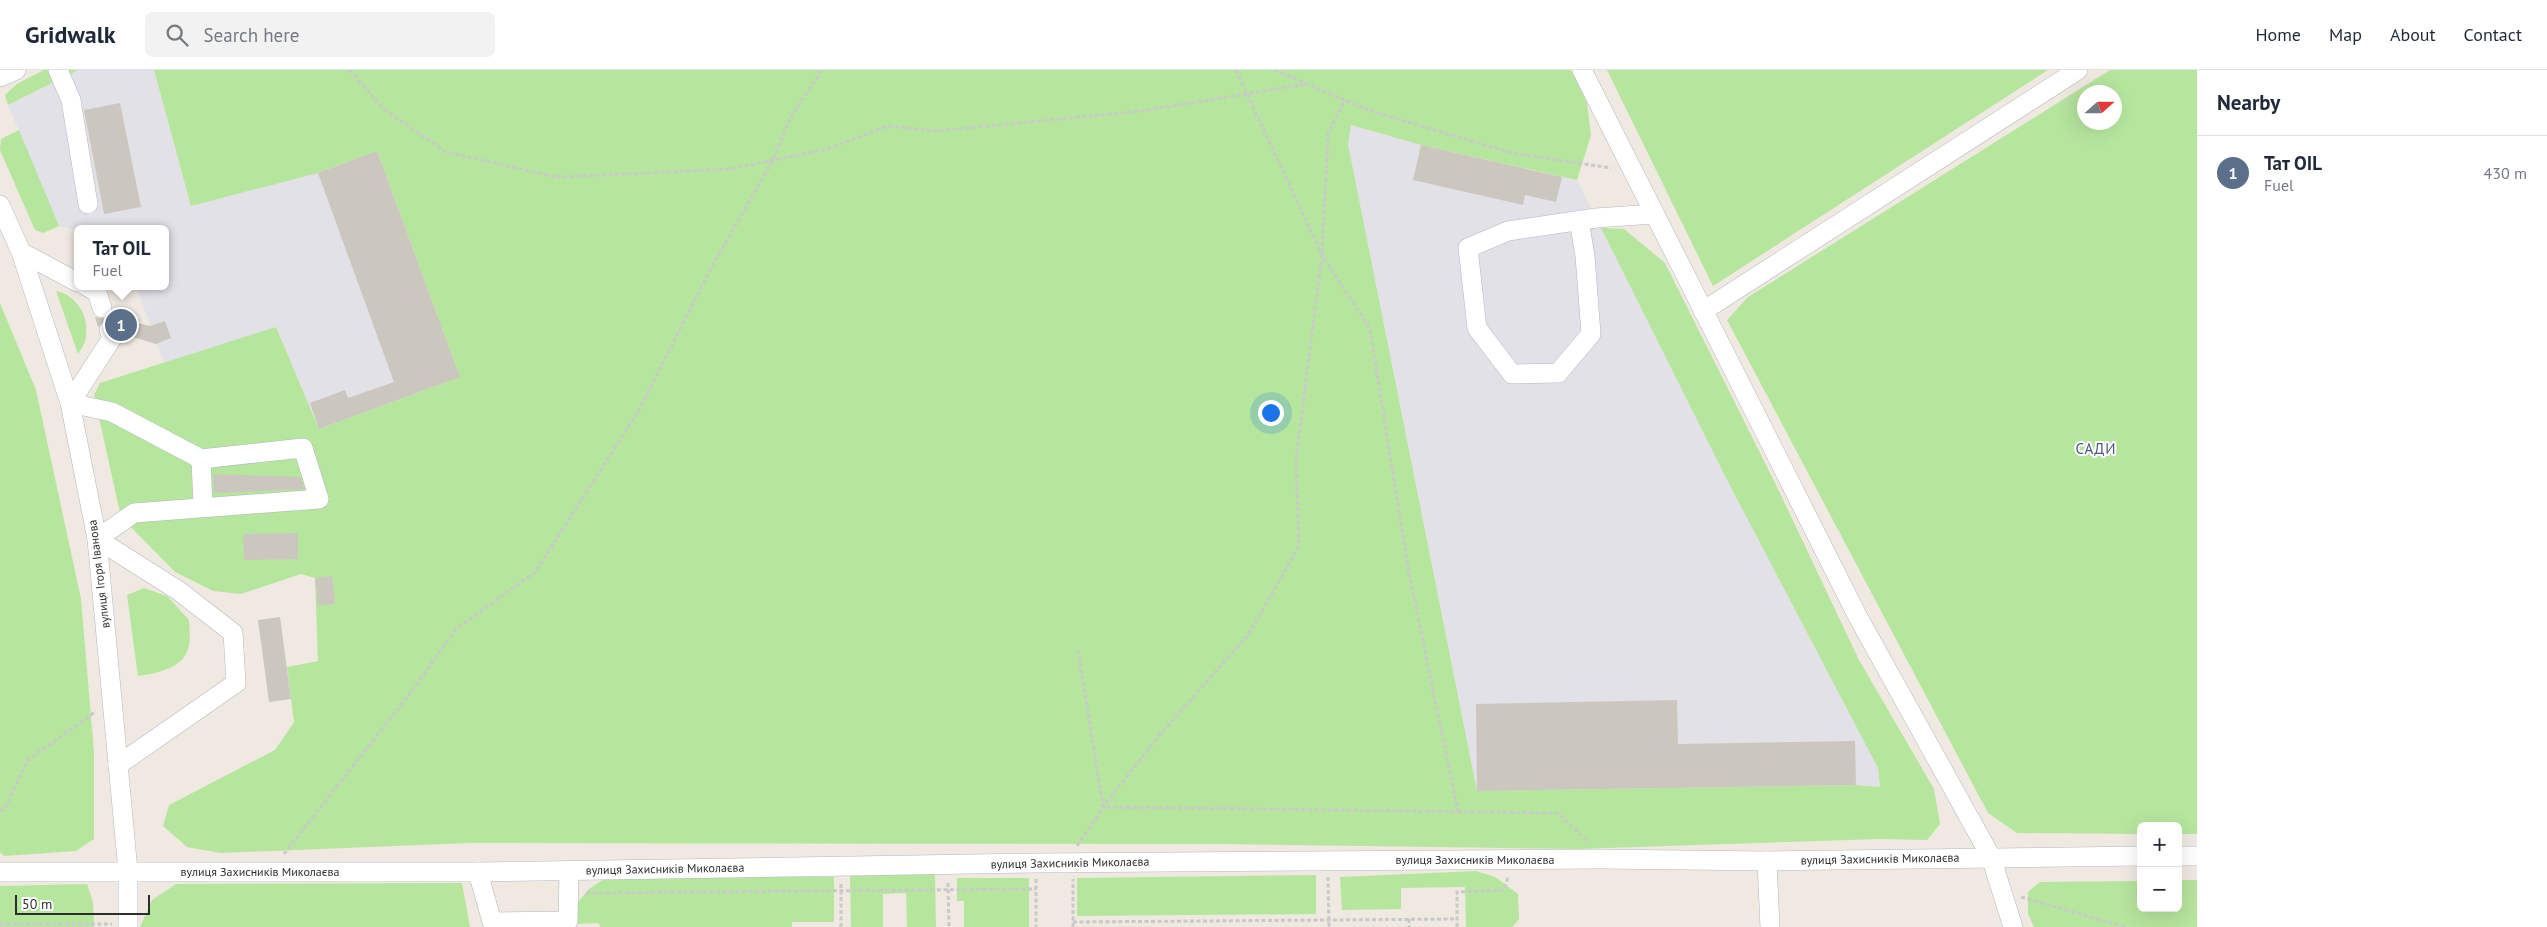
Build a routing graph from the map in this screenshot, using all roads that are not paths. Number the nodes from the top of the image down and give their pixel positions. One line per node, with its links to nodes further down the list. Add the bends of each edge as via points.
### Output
1 (16, 70): 5 (street)
2 (58, 70): 6 (street, via 71,100)
3 (1582, 70): 8 (street)
4 (2078, 70): 14 (street)
5 (0, 77)
6 (88, 204)
7 (0, 205): 10 (street, вулиця Ігоря Іванова)
8 (1654, 214): 9 (street); 14 (street)
9 (1579, 220): 9 (street, via 1508,231 1468,248 1477,328 1512,374 1558,374 1591,334)
10 (22, 252): 11 (street); 16 (street, вулиця Ігоря Іванова)
11 (74, 280)
12 (93, 290): 13 (street)
13 (102, 308)
14 (1703, 311): 24 (street, via 1858,617)
15 (109, 330): 16 (street, via 112,338)
16 (70, 403): 17 (street, via 112,412); 19 (street, вулиця Ігоря Іванова)
17 (201, 459): 18 (street); 18 (street, via 303,448 320,499)
18 (203, 506): 19 (street, via 134,512)
19 (97, 539): 20 (street, вулиця Ігоря Іванова); 20 (street, via 179,591 233,633 236,683)
20 (118, 765): 26 (street, вулиця Ігоря Іванова)
21 (2137, 856): 24 (street, вулиця Захисників Миколаєва)
22 (2182, 856): 23 (street)
23 (2197, 856)
24 (1991, 857): 25 (street, вулиця Захисників Миколаєва); 33 (street)
25 (1767, 861): 27 (street, вулиця Захисників Миколаєва, via 1036,863); 32 (street)
26 (128, 871): 28 (street, вулиця Захисників Миколаєва); 29 (street, вулиця Захисників Миколаєва); 31 (street, вулиця Ігоря Іванова)
27 (569, 871): 29 (street, вулиця Захисників Миколаєва); 30 (street)
28 (0, 872)
29 (478, 872): 30 (street, via 492,922)
30 (568, 924)
31 (128, 926)
32 (1770, 927)
33 (2012, 927)

